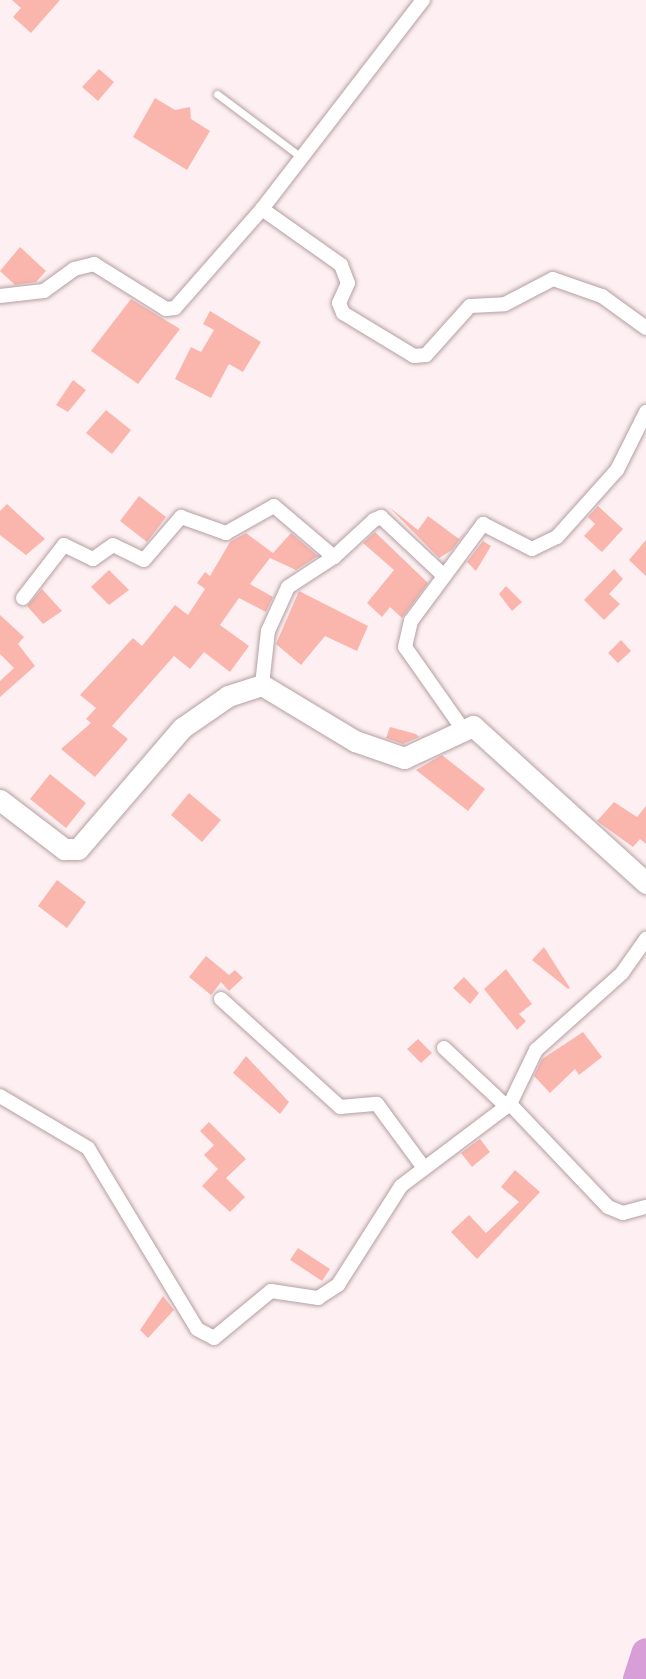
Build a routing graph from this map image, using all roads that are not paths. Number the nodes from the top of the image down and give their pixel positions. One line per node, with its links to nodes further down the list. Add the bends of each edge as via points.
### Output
1 (422, 0): 3 (street)
2 (217, 94): 3 (lane)
3 (301, 157): 4 (street)
4 (262, 209): 5 (street, via 172,309 94,264 75,269 44,291); 6 (street, via 341,265 348,283 339,303 343,313 414,356 426,355 470,306 505,304 553,279 602,296)
5 (0, 296)
6 (646, 328)
7 (646, 412): 9 (street, via 617,470 557,537 531,549 483,524)
8 (334, 557): 9 (street, via 381,517); 10 (street, via 274,506 226,533 181,517 144,559 113,545 93,559 64,545); 11 (street, via 288,587 268,631)
9 (442, 574): 12 (street, via 411,621 405,647)
10 (23, 598)
11 (262, 685): 12 (street, via 355,741 404,758); 13 (street, via 228,696 182,728 78,849 64,849)
12 (462, 728): 14 (street, via 478,730)
13 (0, 800)
14 (646, 883)
15 (646, 939): 19 (street, via 622,972 536,1050)
16 (221, 999): 20 (street, via 340,1107 377,1104)
17 (444, 1048): 19 (street)
18 (0, 1096): 20 (street, via 88,1148 197,1329 210,1338 271,1292 326,1296 388,1203)
19 (508, 1105): 20 (street); 21 (street, via 608,1207 623,1213)
20 (424, 1168)
21 (646, 1207)

